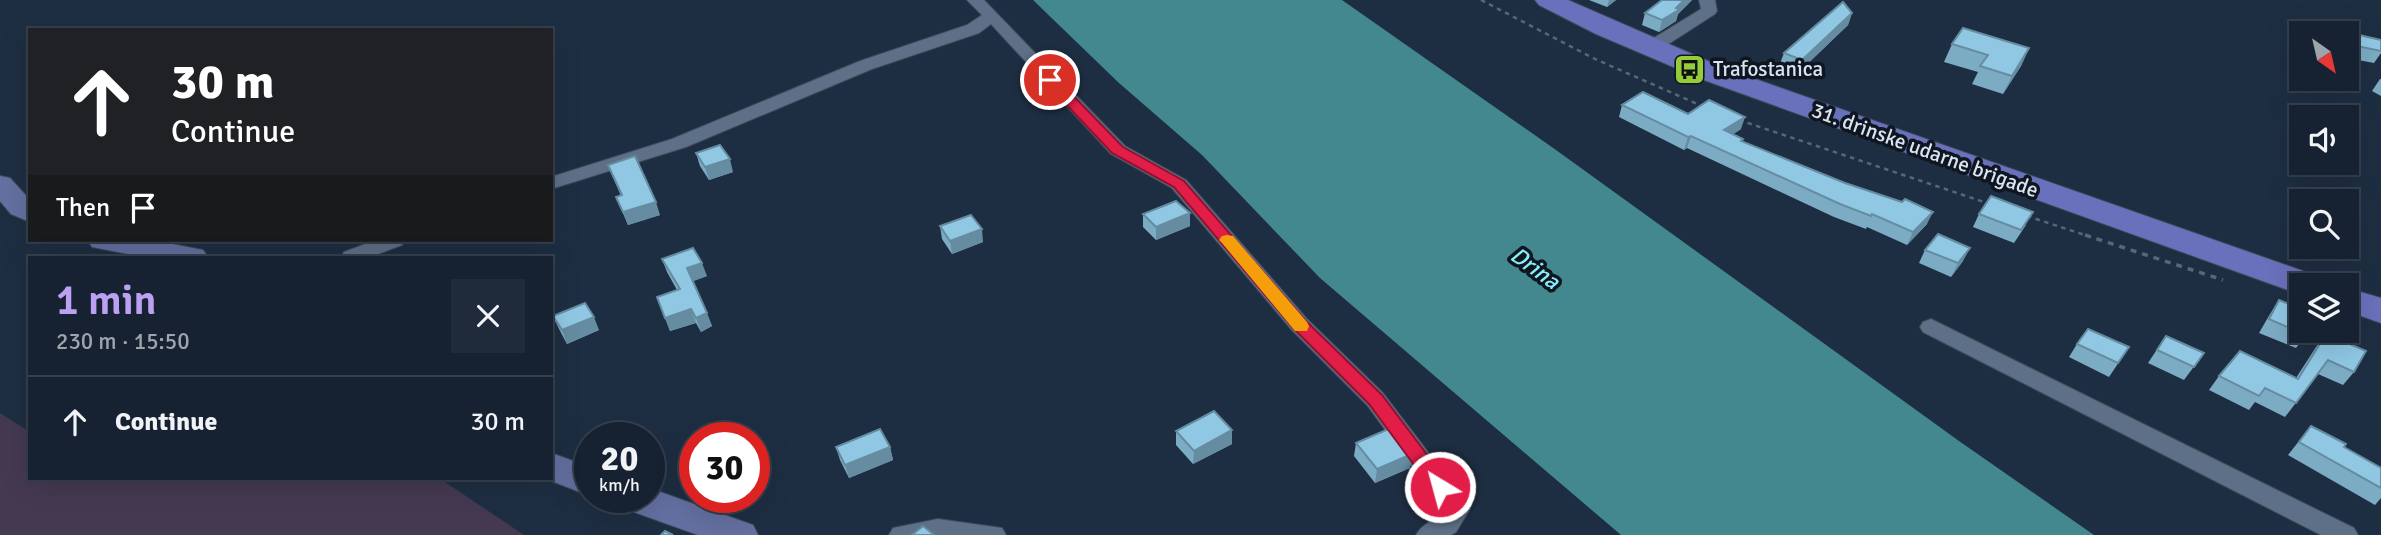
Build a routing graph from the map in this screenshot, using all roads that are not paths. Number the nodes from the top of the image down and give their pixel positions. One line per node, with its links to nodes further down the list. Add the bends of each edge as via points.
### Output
1 (975, 0): 4 (street)
2 (1548, 0): 5 (main road, 31. drinske udarne brigade)
3 (1707, 0): 5 (street, via 1709,11)
4 (992, 16): 6 (street, via 972,29 866,65 680,143); 23 (street, via 1118,150 1179,184 1299,324 1375,399 1457,509 1447,525)
5 (1650, 48): 13 (main road, 31. drinske udarne brigade)
6 (553, 182)
7 (0, 184): 8 (main road)
8 (28, 212)
9 (113, 242): 11 (main road)
10 (390, 242): 12 (street)
11 (188, 256)
12 (354, 256)
13 (2289, 278)
14 (2359, 303): 15 (main road)
15 (2381, 311)
16 (1931, 327): 24 (street)
17 (553, 467): 18 (main road)
18 (574, 475)
19 (665, 508): 20 (main road)
20 (725, 530)
21 (902, 535): 22 (street, via 938,528)
22 (993, 535)
23 (1429, 535)
24 (2345, 535)

